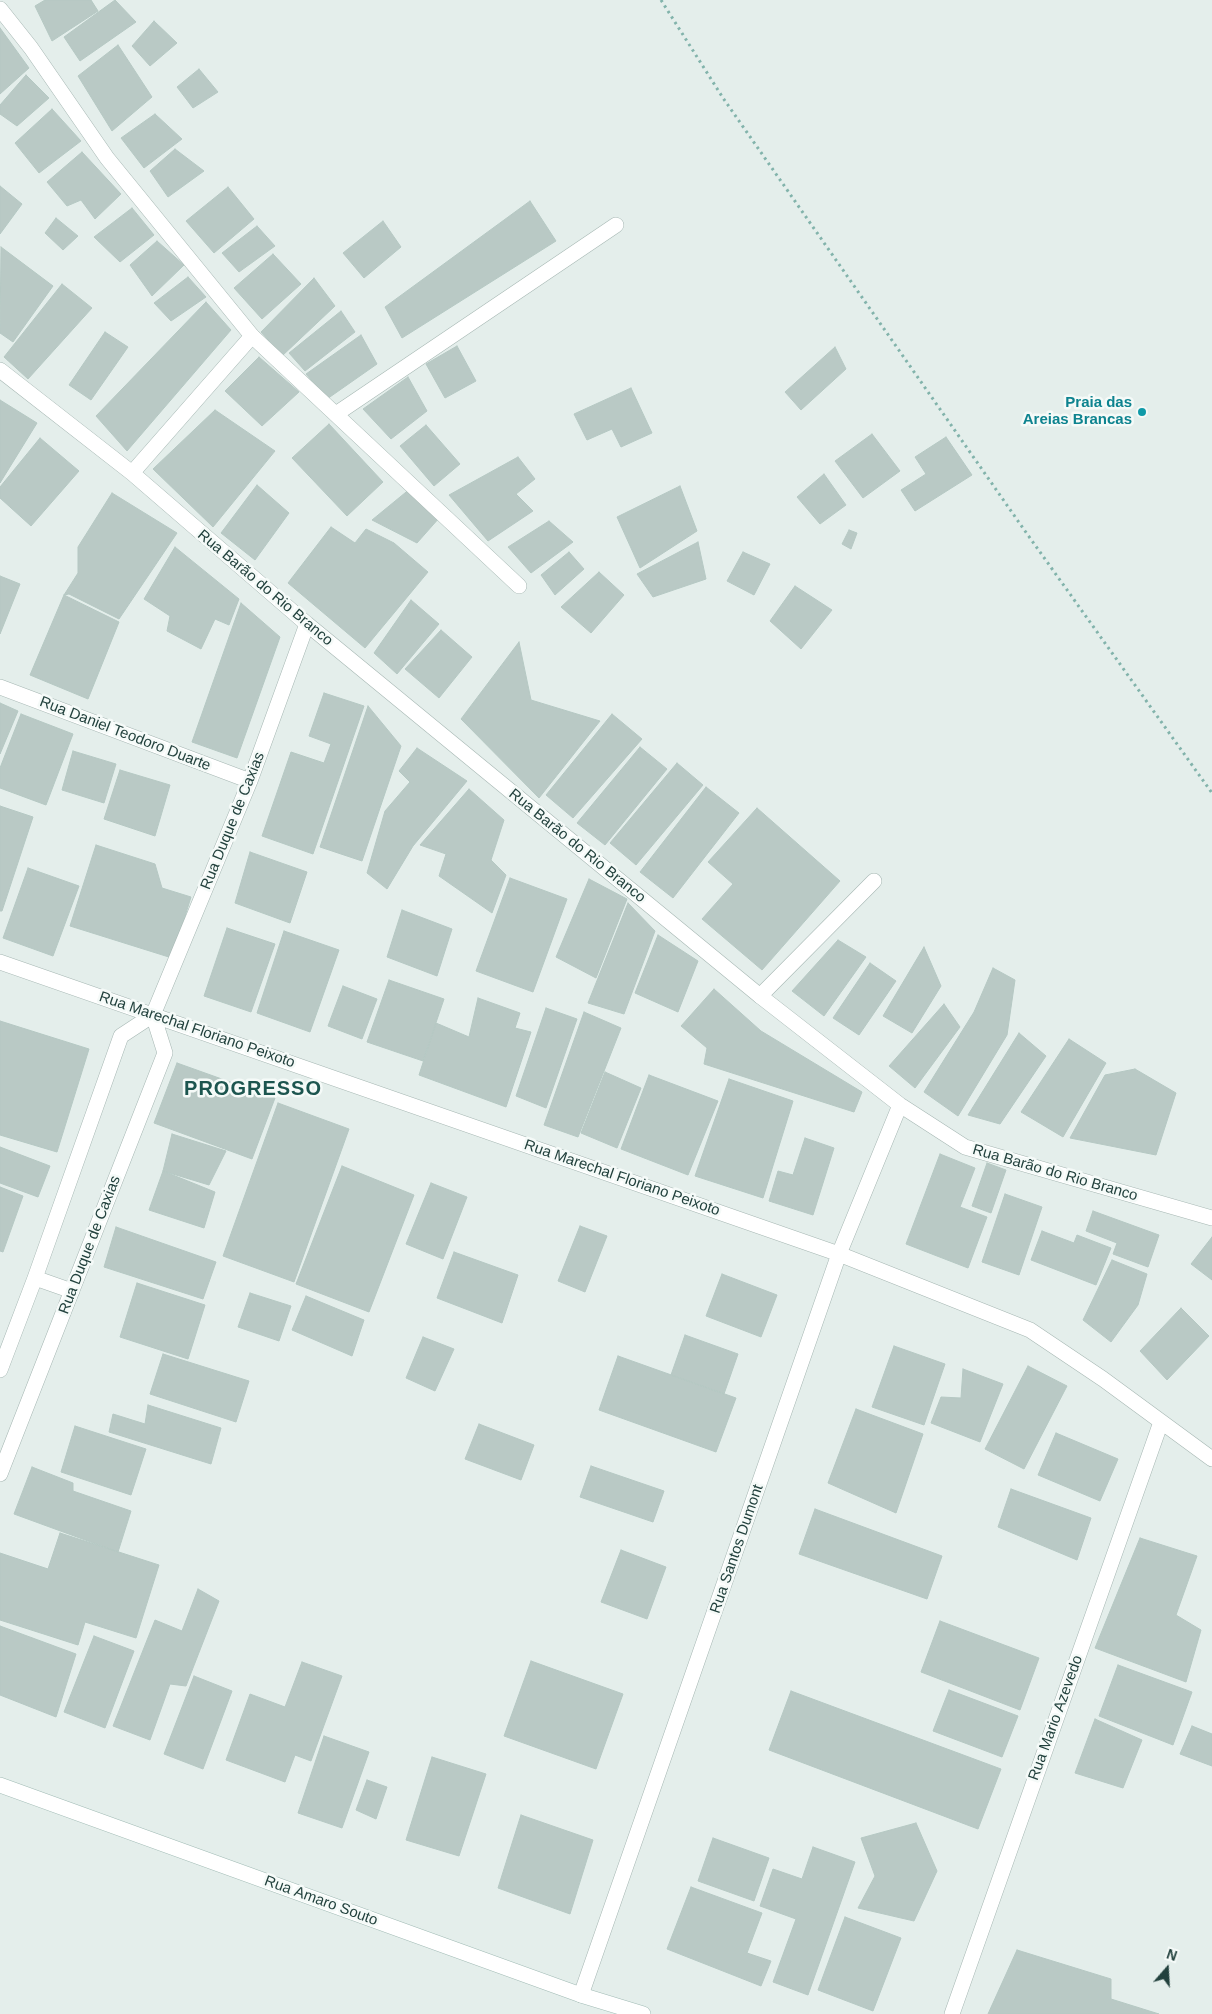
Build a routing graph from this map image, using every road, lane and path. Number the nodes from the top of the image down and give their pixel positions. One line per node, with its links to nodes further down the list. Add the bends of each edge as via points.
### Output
1 (661, 0): 12 (path, via 723,98)
2 (0, 9): 4 (street, via 107,158)
3 (616, 225): 6 (street)
4 (252, 336): 6 (street); 7 (street)
5 (0, 370): 7 (street, Rua Barão do Rio Branco)
6 (336, 414): 8 (street)
7 (132, 473): 9 (street, Rua Barão do Rio Branco)
8 (519, 586)
9 (307, 624): 11 (street, Rua Duque de Caxias); 15 (street, Rua Barão do Rio Branco)
10 (0, 687): 11 (street, Rua Daniel Teodoro Duarte)
11 (250, 781): 16 (street, Rua Duque de Caxias)
12 (1212, 793)
13 (874, 881): 15 (street)
14 (0, 962): 16 (street, Rua Marechal Floriano Peixoto)
15 (760, 996): 17 (street, Rua Barão do Rio Branco)
16 (153, 1015): 19 (street, Rua Marechal Floriano Peixoto); 20 (street, via 121,1036); 21 (street, Rua Duque de Caxias, via 165,1053)
17 (900, 1105): 18 (street, Rua Barão do Rio Branco, via 965,1147); 19 (street, Rua Santos Dumont)
18 (1212, 1218)
19 (839, 1254): 23 (street, Rua Marechal Floriano Peixoto, via 1030,1330); 27 (street, Rua Santos Dumont)
20 (35, 1278): 21 (street); 22 (street)
21 (72, 1291): 25 (street, Rua Duque de Caxias)
22 (0, 1370)
23 (1161, 1422): 24 (street, Rua Marechal Floriano Peixoto); 29 (street, Rua Mario Azevedo)
24 (1212, 1459)
25 (0, 1474)
26 (0, 1785): 27 (street, Rua Amaro Souto)
27 (581, 1995): 28 (street, Rua Amaro Souto)
28 (643, 2014)
29 (952, 2014)

